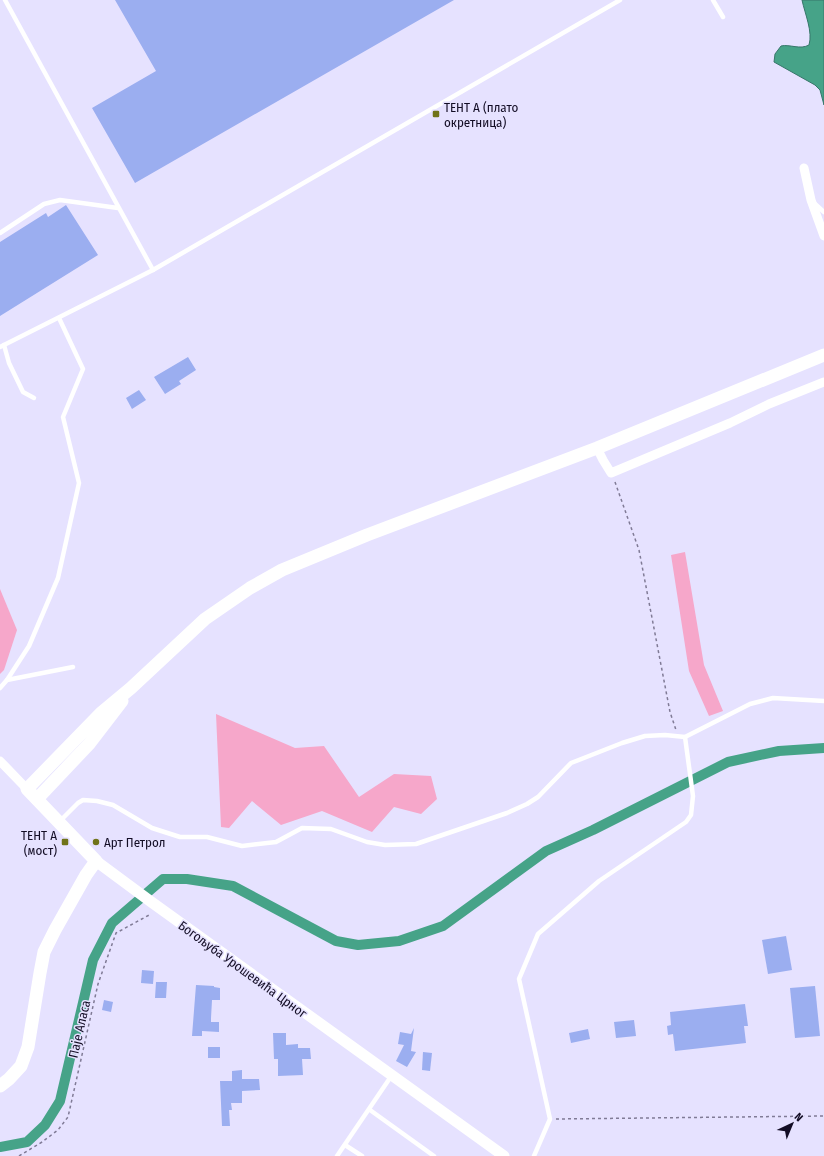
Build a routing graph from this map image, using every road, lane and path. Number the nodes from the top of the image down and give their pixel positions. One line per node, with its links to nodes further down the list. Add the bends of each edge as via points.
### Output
1 (5, 0): 7 (lane)
2 (620, 0): 11 (lane)
3 (713, 0): 4 (lane)
4 (723, 16)
5 (804, 168): 6 (street)
6 (811, 200): 8 (lane); 10 (street)
7 (118, 208): 9 (lane, via 60,200 44,204); 11 (lane)
8 (824, 212)
9 (0, 233)
10 (824, 236)
11 (153, 270): 12 (lane)
12 (59, 318): 13 (lane); 20 (lane, via 83,369 63,417 79,483 58,578 29,646)
13 (2, 346): 16 (lane, via 23,392)
14 (824, 355): 17 (main road)
15 (824, 382): 18 (street)
16 (34, 398)
17 (597, 448): 18 (street); 22 (main road, via 282,570 205,619)
18 (611, 473): 24 (path, via 638,550)
19 (73, 667): 20 (lane)
20 (7, 680): 21 (lane)
21 (0, 688)
22 (131, 688): 27 (main road, via 101,713); 28 (main road, via 89,744)
23 (824, 701): 25 (lane, via 774,698 750,704)
24 (677, 736): 25 (lane); 29 (lane, via 645,736 571,763 538,797 527,804 416,844 385,845 331,830 302,828 276,842 242,846 207,837 180,837 152,828 113,805 84,800)
25 (685, 737): 36 (lane, via 693,796 691,815 686,822 599,881 538,934 519,979)
26 (0, 761): 27 (street, Богољуба Урошевића Црног)
27 (27, 789): 28 (main road, Богољуба Урошевића Црног)
28 (37, 799): 29 (main road, Богољуба Урошевића Црног)
29 (59, 822): 30 (main road, Богољуба Урошевића Црног)
30 (96, 861): 31 (street, Богољуба Урошевића Црног); 33 (main road, via 44,952 28,1048 21,1066)
31 (159, 908): 32 (street, Богољуба Урошевића Црног); 38 (path, Паје Аласа, via 116,933 98,984 68,1117 58,1130)
32 (392, 1075): 34 (lane); 42 (street, Богољуба Урошевића Црног)
33 (0, 1086)
34 (370, 1110): 37 (lane); 41 (lane)
35 (824, 1116): 36 (path)
36 (550, 1119): 43 (lane)
37 (345, 1145): 39 (lane); 40 (lane)
38 (19, 1156)
39 (337, 1156)
40 (362, 1156)
41 (434, 1156)
42 (504, 1156)
43 (534, 1156)

